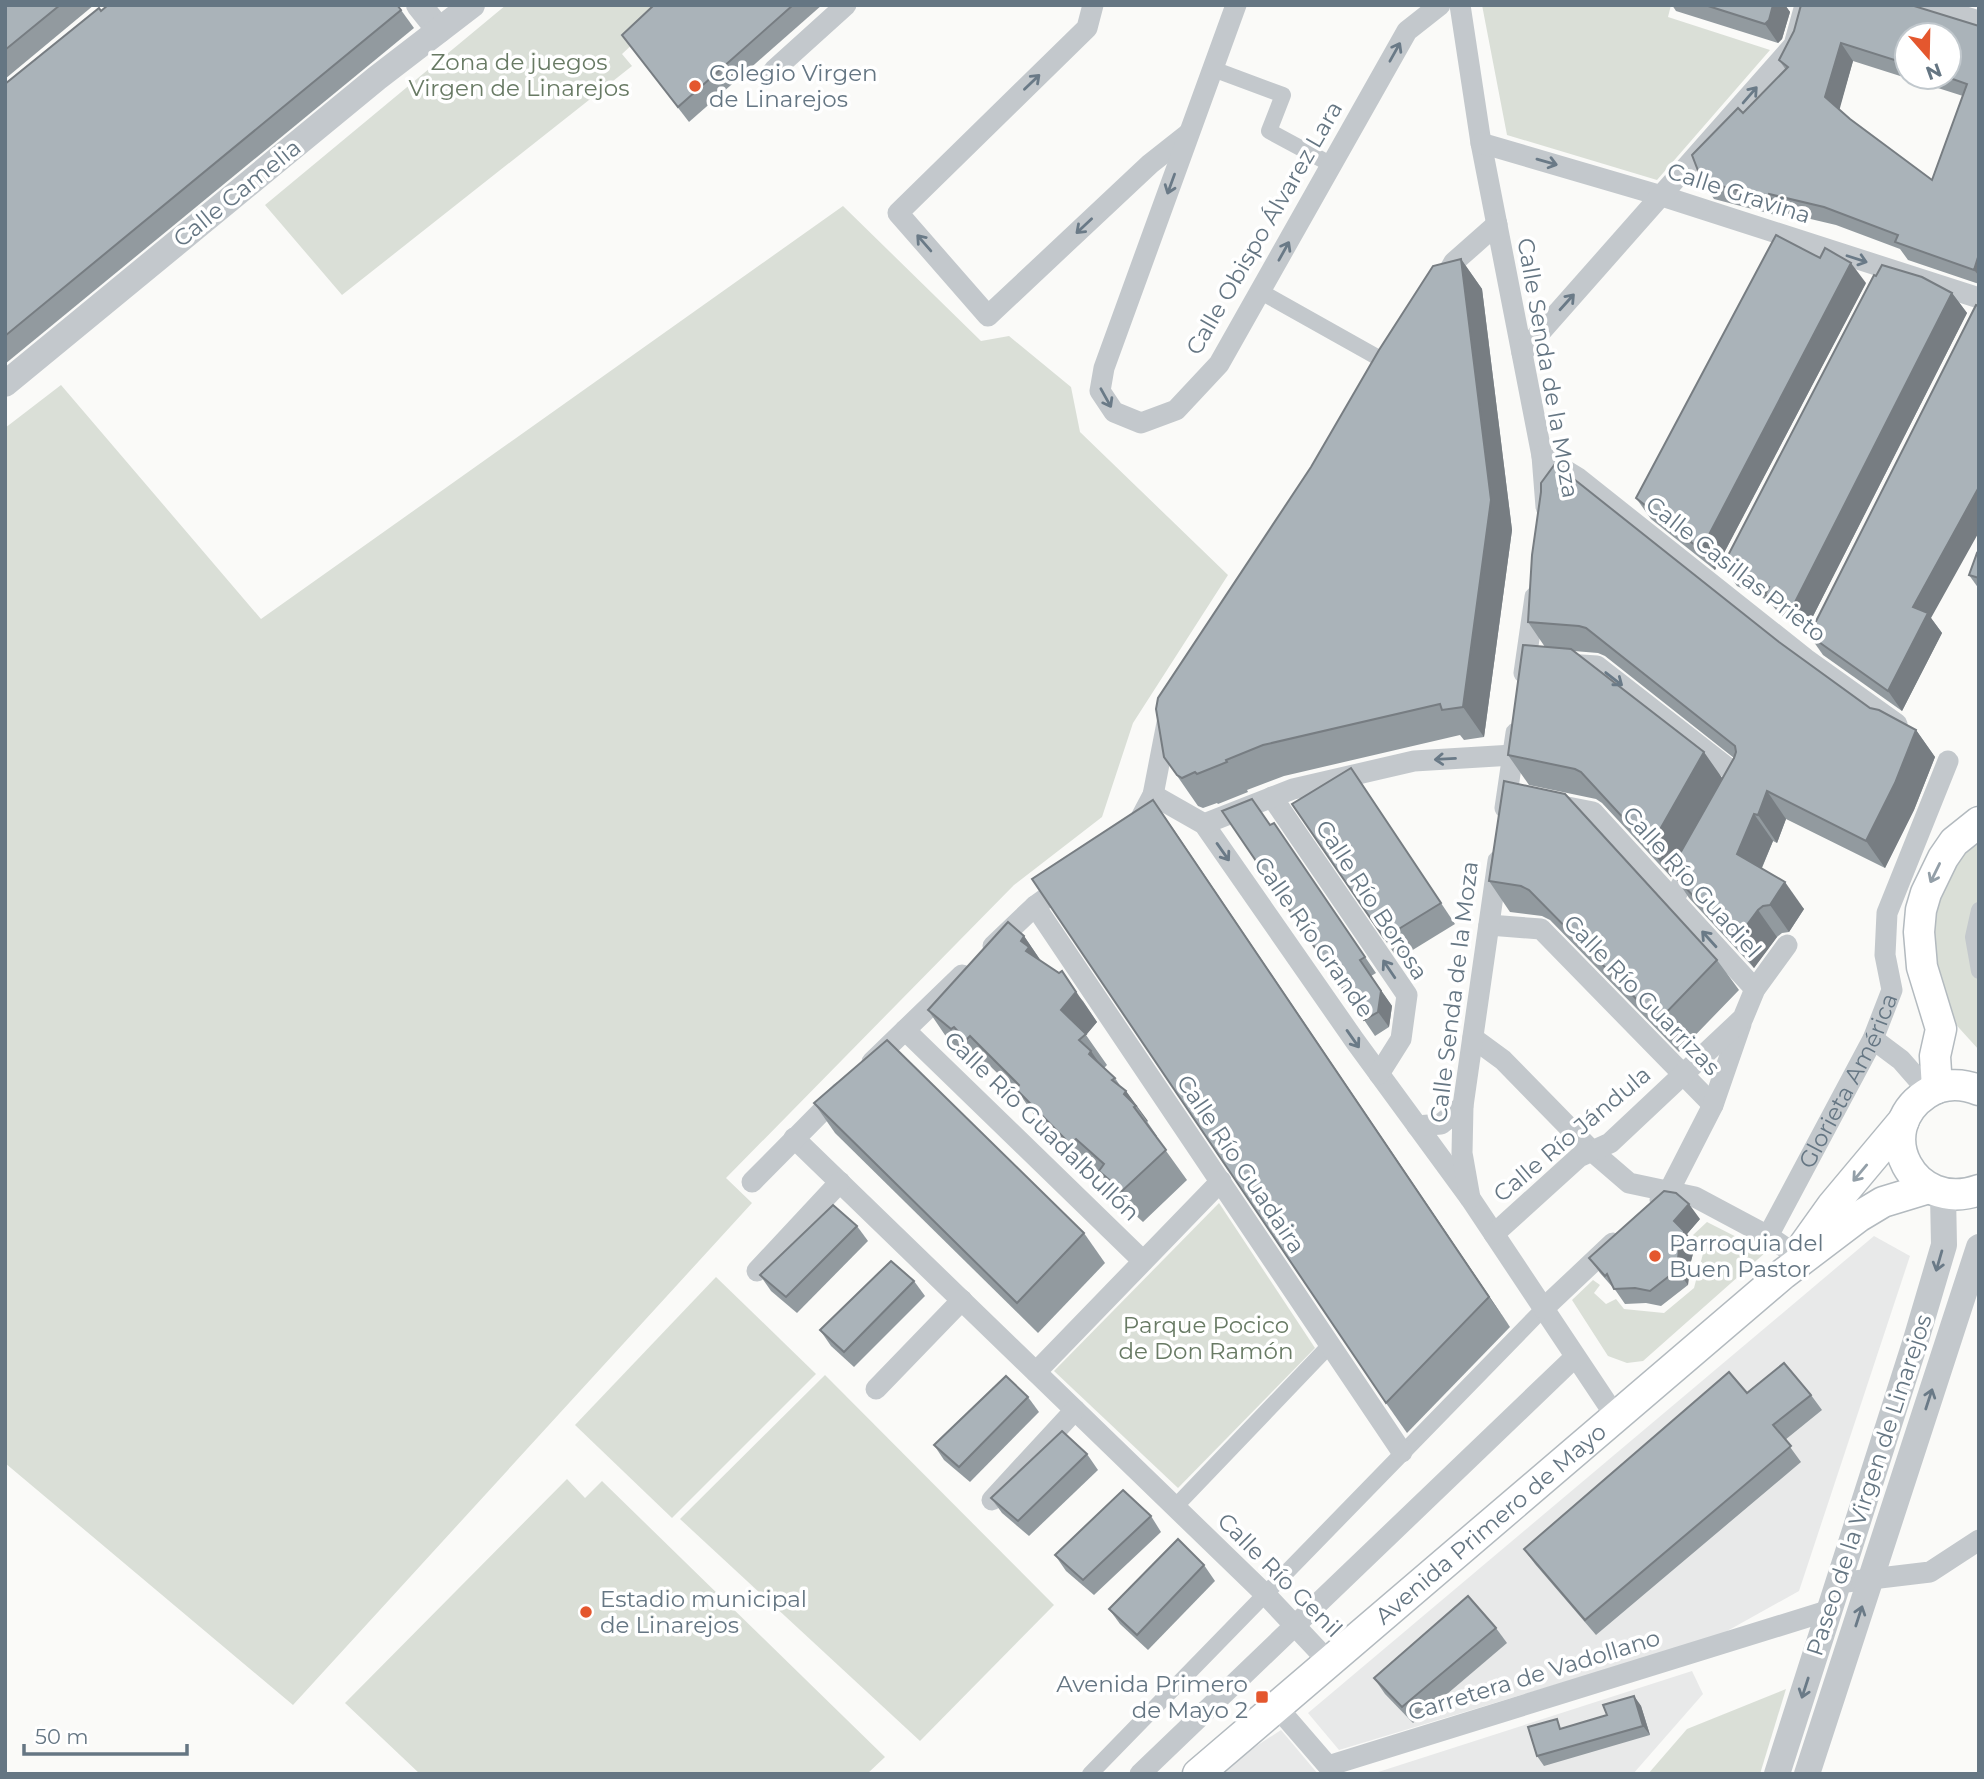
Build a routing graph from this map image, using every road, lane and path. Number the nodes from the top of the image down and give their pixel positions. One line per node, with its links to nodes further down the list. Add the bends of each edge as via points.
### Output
1 (419, 5): 11 (street)
2 (472, 5): 11 (street, Calle Camelia)
3 (846, 5): 13 (street)
4 (1093, 5): 14 (street, one-way to 4, via 988,316 898,213 1087,28)
5 (1236, 5): 12 (street, Calle Obispo Álvarez Lara)
6 (1440, 5): 16 (street, Calle Obispo Álvarez Lara, one-way to 6, via 1407,31)
7 (1460, 5): 15 (street, Calle Senda de la Moza)
8 (1805, 5): 17 (street, one-way to 8, via 1794,45)
9 (1935, 7): 10 (street)
10 (1979, 21)
11 (439, 30): 24 (street, Calle Camelia)
12 (1213, 69): 14 (street, Calle Obispo Álvarez Lara); 16 (street, via 1283,95 1269,131)
13 (774, 70)
14 (1190, 132): 19 (street, Calle Obispo Álvarez Lara, one-way to 19, via 1104,368 1100,391 1114,412 1140,423 1176,410 1219,364)
15 (1481, 143): 17 (street, Calle Gravina, one-way to 17); 18 (street, Calle Senda de la Moza)
16 (1332, 165): 19 (street, Calle Obispo Álvarez Lara, one-way to 16)
17 (1662, 196): 21 (street, Calle Gravina, one-way to 21, via 1783,242); 22 (street, one-way to 17)
18 (1497, 224): 20 (street, via 1454,262); 22 (street, Calle Senda de la Moza)
19 (1261, 292): 23 (street)
20 (1434, 297)
21 (1979, 299)
22 (1522, 353): 26 (street, Calle Senda de la Moza)
23 (1396, 360): 25 (street)
24 (5, 384)
25 (1380, 388)
26 (1542, 456): 27 (street, Calle Senda de la Moza); 33 (street, Calle Casillas Prieto, via 1637,516)
27 (1545, 531)
28 (1539, 571): 29 (street)
29 (1526, 661): 30 (street); 39 (street, one-way to 39, via 1597,666 1742,779)
30 (1522, 688)
31 (1182, 700): 37 (street, via 1167,723)
32 (1518, 715): 34 (street, Calle Senda de la Moza)
33 (1896, 724)
34 (1513, 755): 36 (street, Calle Senda de la Moza); 38 (street, one-way to 38, via 1414,761)
35 (1948, 761): 55 (street, Glorieta América, via 1887,913 1885,955 1892,990)
36 (1507, 794): 45 (street, Calle Río Guadiel, via 1592,812); 48 (street, Calle Senda de la Moza)
37 (1153, 795): 41 (street, Calle Río Grande); 43 (street, via 1131,836)
38 (1272, 797): 41 (street); 56 (street, Calle Río Borosa, one-way to 38, via 1401,1039 1407,995)
39 (1728, 803)
40 (1979, 822): 58 (main road, Glorieta América, one-way to 58, via 1942,858 1921,910 1922,967 1941,1029)
41 (1204, 824): 56 (street, Calle Río Grande, one-way to 56)
42 (1707, 839): 45 (street)
43 (1121, 844)
44 (1078, 875): 46 (street)
45 (1673, 900): 51 (street, Calle Río Guadiel, one-way to 45)
46 (1035, 906): 53 (street); 66 (street, Calle Río Guadaira)
47 (1979, 910): 50 (street, via 1973,937)
48 (1489, 925): 54 (street, Calle Senda de la Moza); 57 (street, Calle Río Guarrizas, via 1541,929)
49 (1787, 945): 51 (street, Calle Río Jándula)
50 (1979, 971)
51 (1755, 989): 52 (street, Calle Río Jándula)
52 (1743, 1018): 57 (street, Calle Río Jándula); 60 (street)
53 (905, 1030): 64 (street); 78 (street, Calle Río Guadalbullón)
54 (1473, 1038): 61 (street, Calle Senda de la Moza); 65 (street, via 1503,1060)
55 (1873, 1038): 58 (street); 76 (street, Glorieta América)
56 (1379, 1074): 63 (street, Calle Río Grande)
57 (1684, 1075): 60 (street, Calle Río Guarrizas); 65 (street, Calle Río Jándula, via 1610,1143)
58 (1933, 1090): 59 (main road, via 1959,1085); 62 (main road, Glorieta América, via 1919,1099)
59 (1979, 1090)
60 (1713, 1105): 70 (street)
61 (1463, 1106): 63 (street, via 1441,1124); 72 (street, Calle Senda de la Moza, via 1462,1153)
62 (1904, 1120): 71 (main road, via 1904,1159 1919,1181); 79 (main road, Glorieta América, one-way to 79)
63 (1417, 1126): 72 (street, Calle Río Grande)
64 (794, 1138): 67 (street); 68 (street, Calle Río Genil)
65 (1592, 1152): 70 (street, via 1629,1183); 75 (street, Calle Río Jándula, via 1579,1157)
66 (1221, 1181): 78 (street); 83 (street, Calle Río Guadaira)
67 (752, 1182)
68 (840, 1182): 80 (street); 81 (street, Calle Río Genil)
69 (1979, 1190): 71 (main road, via 1954,1195)
70 (1669, 1191): 73 (street); 76 (street, via 1695,1197)
71 (1936, 1191): 79 (main road, via 1883,1202); 94 (street, Paseo de la Virgen de Linarejos, one-way to 94, via 1944,1245)
72 (1470, 1199): 75 (street, Calle Río Grande)
73 (1650, 1209)
74 (1630, 1227): 82 (street)
75 (1494, 1234): 82 (street, Calle Río Grande)
76 (1768, 1236): 79 (street)
77 (1979, 1247): 93 (street, Paseo de la Virgen de Linarejos, one-way to 77)
78 (1143, 1261): 85 (street)
79 (1790, 1265): 88 (main road, Avenida Primero de Mayo)
80 (757, 1271)
81 (962, 1300): 85 (street, Calle Río Genil); 86 (street)
82 (1544, 1308): 84 (street, Calle Río Grande); 89 (street)
83 (1330, 1345): 89 (street, Calle Río Guadaira); 91 (street)
84 (1575, 1357): 88 (street, Calle Río Grande); 97 (street)
85 (1036, 1372): 87 (street, Calle Río Genil)
86 (876, 1389)
87 (1075, 1410): 90 (street); 91 (street, Calle Río Genil)
88 (1616, 1417): 98 (main road, Avenida Primero de Mayo)
89 (1402, 1452): 95 (street)
90 (992, 1500)
91 (1175, 1507): 95 (street, Calle Río Genil, via 1188,1529)
92 (1979, 1540): 93 (street, via 1930,1572)
93 (1870, 1580): 94 (street); 104 (street, Paseo de la Virgen de Linarejos, one-way to 93)
94 (1838, 1583): 96 (street, Paseo de la Virgen de Linarejos)
95 (1265, 1594): 97 (street, Calle Río Genil); 100 (street)
96 (1830, 1610): 99 (street, Carretera de Vadollano, via 1328,1766); 103 (street, Paseo de la Virgen de Linarejos, one-way to 103)
97 (1296, 1627): 98 (street, Calle Río Genil); 101 (street)
98 (1329, 1662): 99 (main road, Avenida Primero de Mayo)
99 (1277, 1707): 102 (main road, Avenida Primero de Mayo)
100 (1090, 1774)
101 (1140, 1774)
102 (1198, 1774)
103 (1777, 1774)
104 (1807, 1774)

